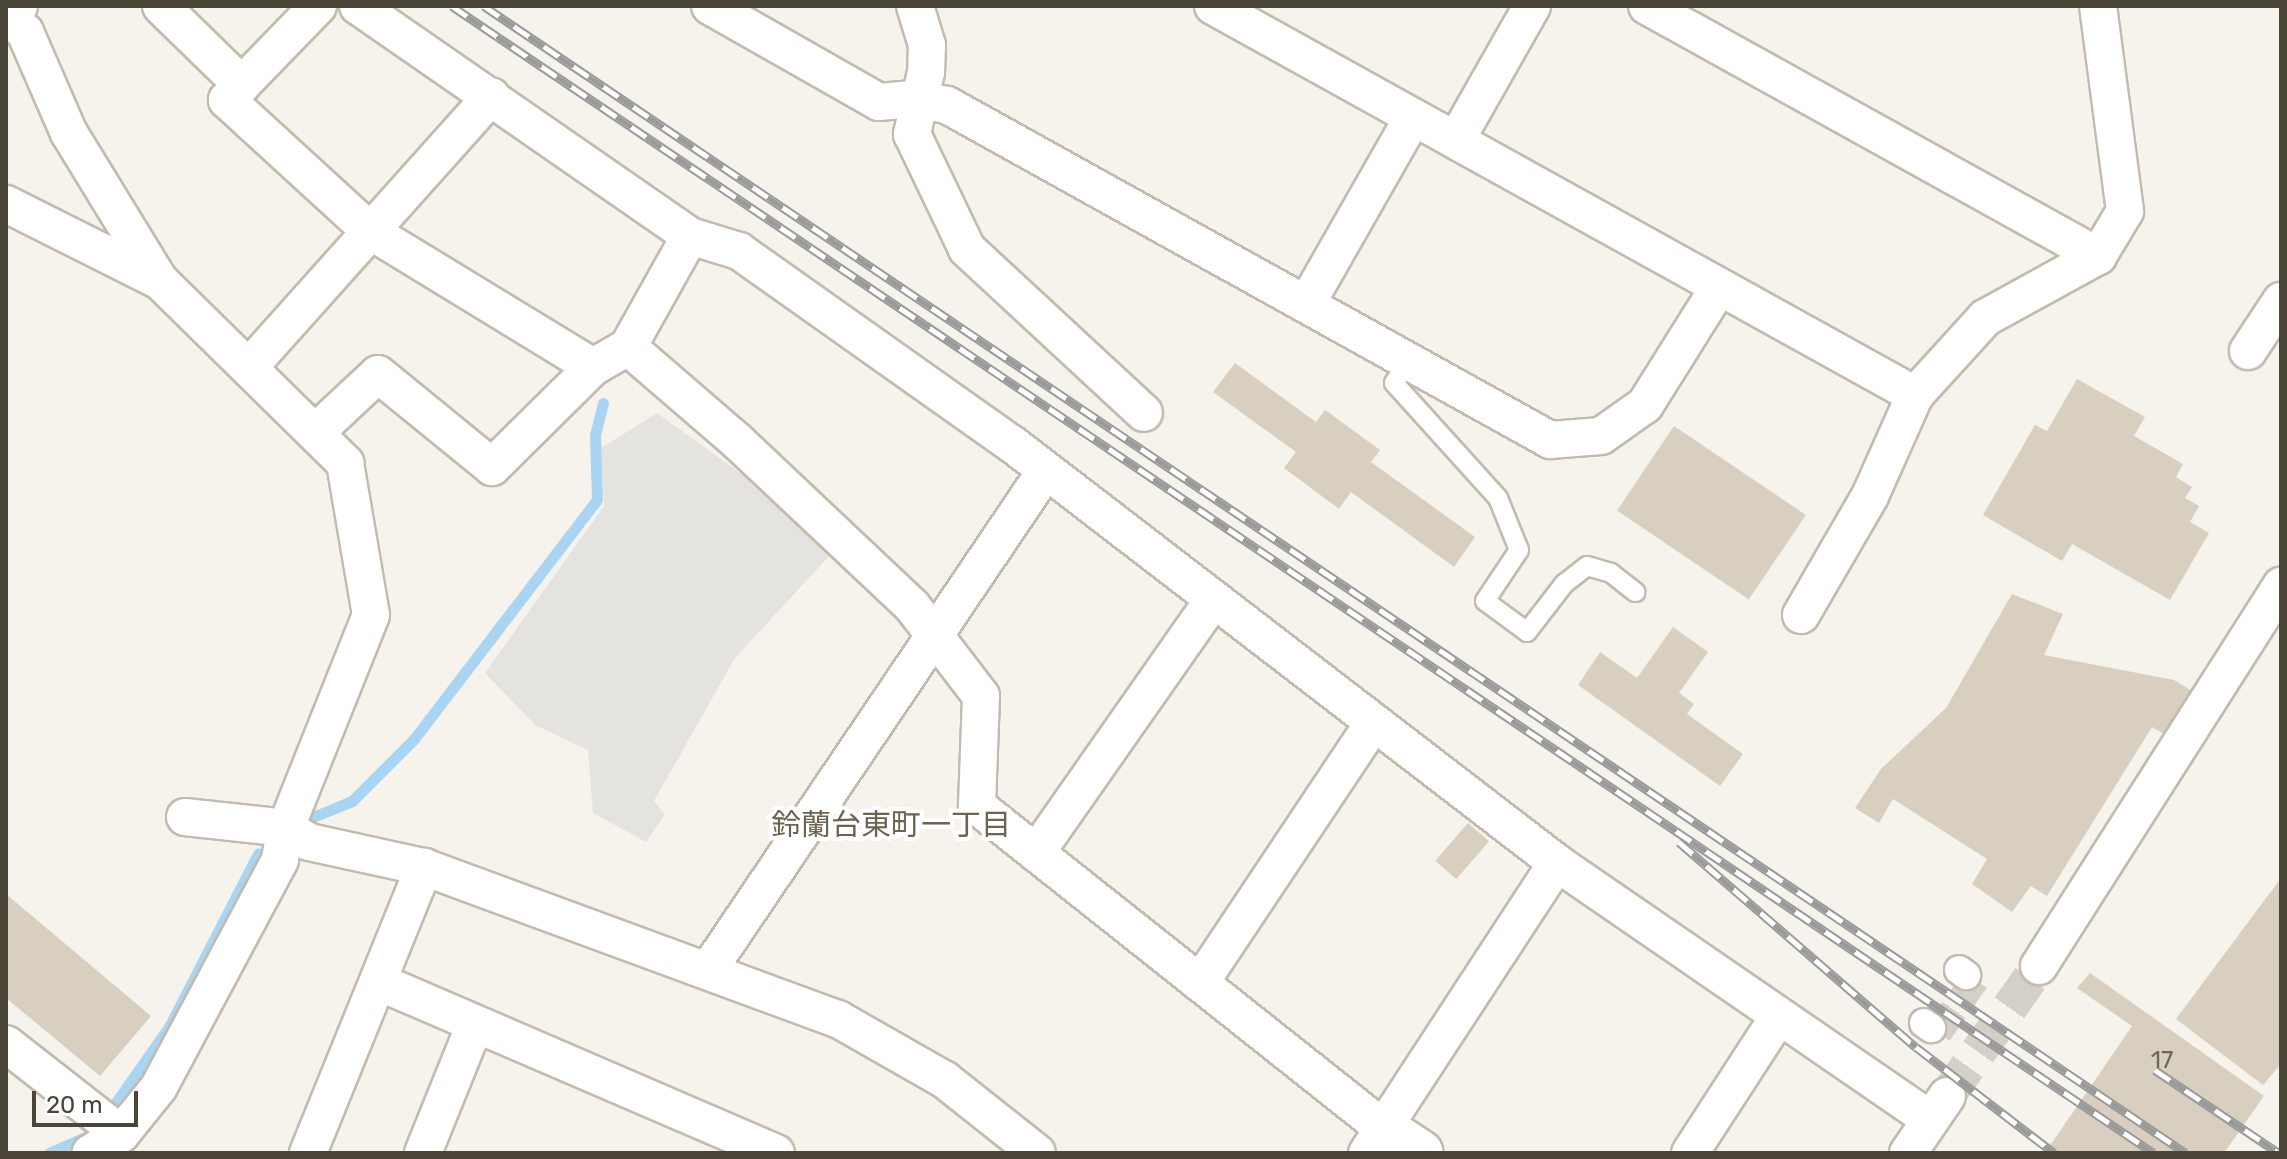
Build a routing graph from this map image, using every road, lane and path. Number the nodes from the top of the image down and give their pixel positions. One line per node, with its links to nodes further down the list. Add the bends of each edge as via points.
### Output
1 (161, 6): 11 (street)
2 (318, 6): 11 (street)
3 (358, 6): 12 (street)
4 (915, 6): 13 (street, via 927,45 926,72)
5 (1213, 6): 14 (street)
6 (1532, 6): 15 (street)
7 (1647, 6): 19 (street)
8 (713, 7): 13 (street, via 879,102)
9 (2092, 10): 19 (street, via 2125,211)
10 (12, 15): 20 (street, via 25,32 69,133)
11 (242, 85): 17 (street, via 227,100)
12 (491, 96): 17 (street); 18 (street)
13 (916, 99): 23 (street, via 947,105); 30 (street, via 912,134 967,249)
14 (1413, 117): 15 (street); 23 (street)
15 (1456, 140): 21 (street)
16 (6, 204): 20 (street)
17 (370, 231): 27 (street); 28 (street)
18 (690, 236): 24 (street); 32 (street, via 739,251)
19 (2098, 256): 29 (street, via 1985,318)
20 (160, 281): 27 (street)
21 (1719, 287): 26 (street, via 1645,405 1601,436 1550,440); 29 (street)
22 (2281, 301): 25 (street)
23 (1307, 303): 26 (street)
24 (628, 347): 28 (street); 37 (street, via 750,453 912,606)
25 (2248, 351)
26 (1408, 360): 34 (lane, via 1394,383 1498,498 1519,550 1485,601 1527,632 1564,584 1587,566 1611,573)
27 (250, 366): 31 (street)
28 (593, 367): 31 (street, via 492,467 378,374)
29 (1915, 395): 36 (street, via 1870,496)
30 (1144, 413)
31 (317, 431): 40 (street, via 345,463 371,615)
32 (1045, 472): 35 (street); 37 (street)
33 (2280, 589): 44 (street)
34 (1635, 592)
35 (1212, 602): 38 (street); 41 (street)
36 (1801, 615)
37 (932, 633): 41 (street, via 981,696 977,806); 45 (street)
38 (1372, 725): 42 (street); 47 (street)
39 (185, 817): 40 (street)
40 (286, 828): 43 (street, via 309,842); 51 (street, via 280,860 159,1087)
41 (1036, 853): 47 (street)
42 (1557, 863): 48 (street); 52 (street)
43 (424, 867): 45 (street); 46 (street)
44 (2039, 966)
45 (709, 969): 57 (street, via 838,1019 945,1080)
46 (379, 982): 49 (street); 54 (street)
47 (1200, 983): 52 (street)
48 (1779, 1016): 59 (street); 60 (street, via 1939,1108)
49 (475, 1024): 55 (street); 56 (street)
50 (6, 1044): 51 (street)
51 (121, 1134): 53 (street)
52 (1375, 1140): 58 (street)
53 (91, 1153)
54 (308, 1153)
55 (423, 1153)
56 (776, 1153)
57 (1037, 1153)
58 (1421, 1153)
59 (1690, 1153)
60 (1908, 1153)

